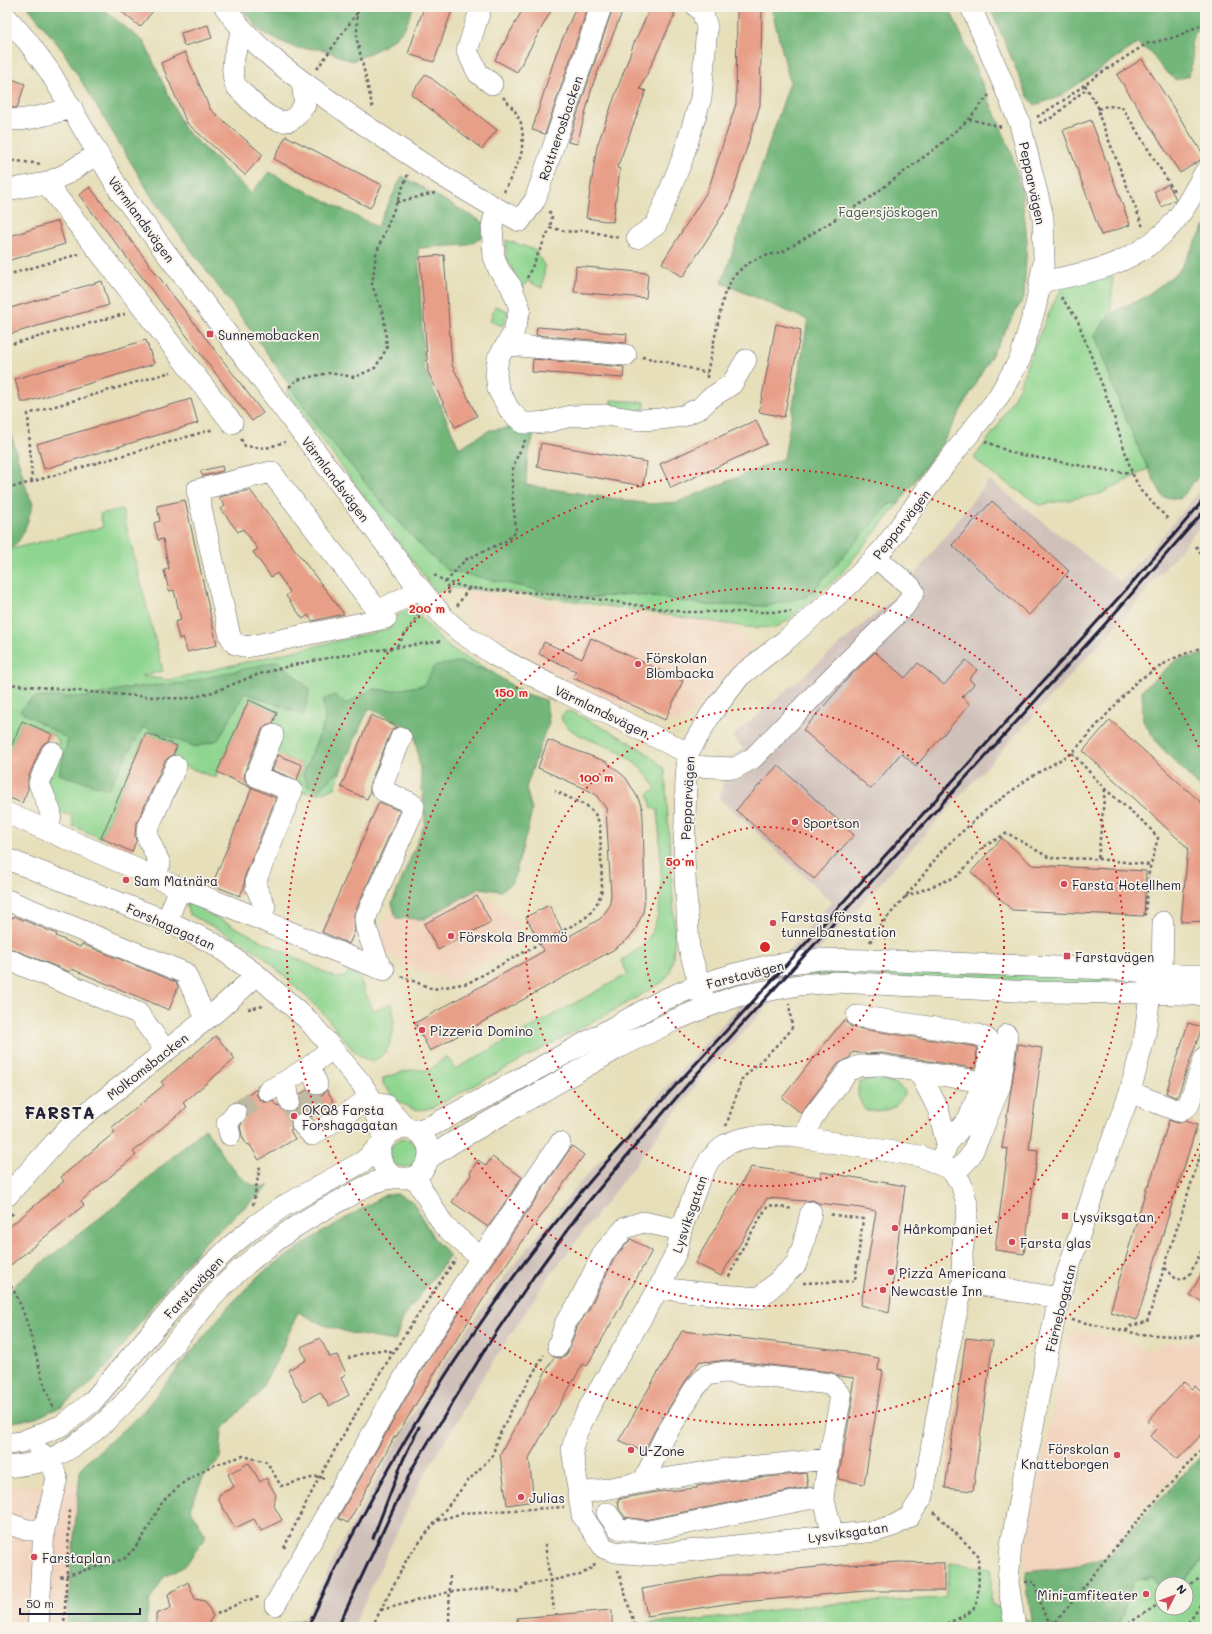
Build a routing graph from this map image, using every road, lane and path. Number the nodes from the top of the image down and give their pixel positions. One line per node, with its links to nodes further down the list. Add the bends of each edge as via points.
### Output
1 (225, 7): 10 (street, Rottnerosbacken)
2 (362, 7): 7 (path)
3 (481, 7): 13 (street, via 467,51 478,73)
4 (601, 7): 30 (street, Rottnerosbacken)
5 (697, 7): 35 (street, via 702,11 707,27 701,98 682,160 656,225)
6 (971, 7): 11 (street, Pepparvägen)
7 (357, 12): 12 (path); 23 (path, via 357,40)
8 (7, 18): 16 (street, Värmlandsvägen, via 50,72)
9 (1205, 23): 14 (path, via 1176,37 1146,44)
10 (243, 30): 12 (street, Rottnerosbacken); 12 (street, via 235,48 235,85 251,103 266,115 283,122 292,120 305,105)
11 (1001, 76): 19 (path); 39 (street, Pepparvägen, via 1020,124 1043,217 1044,260)
12 (304, 83): 23 (street, Rottnerosbacken)
13 (492, 84): 33 (path, via 515,111 521,123 522,137 521,156)
14 (1085, 85): 15 (path); 20 (path)
15 (1087, 88): 17 (path); 21 (path, via 1053,117)
16 (72, 108): 18 (street, via 38,116); 24 (street, Värmlandsvägen)
17 (1098, 109): 32 (path, via 1107,106 1122,107); 36 (path)
18 (7, 119)
19 (970, 120): 22 (path); 47 (path, via 868,198 784,251 758,258 744,266 733,277 724,296)
20 (1032, 120)
21 (1034, 125)
22 (1008, 128)
23 (378, 134): 25 (street, Rottnerosbacken)
24 (97, 154): 28 (street, via 66,174); 48 (street, Värmlandsvägen, via 121,193)
25 (414, 158): 27 (street, Rottnerosbacken); 31 (path)
26 (1205, 172): 32 (street)
27 (447, 178): 31 (path, via 439,192); 33 (street, Rottnerosbacken)
28 (46, 183): 29 (street); 37 (street)
29 (7, 190)
30 (535, 200): 33 (street, Rottnerosbacken, via 520,221); 34 (path, via 545,204 552,216)
31 (396, 202): 48 (path, via 376,254 372,285 384,317 387,348 375,368 355,377 328,373 297,380)
32 (1184, 207): 36 (street, via 1167,230)
33 (496, 208): 40 (street, via 492,227 494,257)
34 (550, 228): 35 (path); 40 (path)
35 (636, 238)
36 (1150, 244): 39 (street, via 1122,261 1093,272)
37 (96, 248): 38 (path); 41 (street)
38 (7, 275)
39 (1040, 282): 52 (street, Pepparvägen, via 1020,359 998,399); 54 (path, via 1051,287 1063,299 1077,319 1112,411)
40 (516, 298): 43 (street, via 520,309)
41 (143, 309): 42 (path); 46 (street)
42 (7, 345)
43 (507, 345): 44 (street); 51 (street, via 498,358 498,389 510,411 523,423)
44 (626, 355): 47 (path, via 668,362)
45 (746, 360): 49 (street, via 732,384)
46 (188, 366): 50 (street); 55 (path, via 28,414)
47 (707, 373): 49 (path)
48 (275, 399): 53 (street, Värmlandsvägen)
49 (709, 399): 51 (street, via 700,408 683,416 638,420 606,415 570,416)
50 (232, 423): 53 (path, via 245,446 266,448); 55 (path)
51 (534, 423): 62 (path, via 517,456 513,470 516,532 506,541 465,560)
52 (971, 432): 54 (path, via 992,445 1012,452); 59 (street, Pepparvägen)
53 (303, 436): 61 (street, Värmlandsvägen)
54 (1132, 473): 57 (path, via 1141,491)
55 (32, 482): 56 (path)
56 (7, 489)
57 (1168, 519)
58 (1196, 546): 60 (path)
59 (876, 558): 68 (street, Pepparvägen); 77 (street, via 914,592 904,607 753,758 735,768)
60 (1205, 560)
61 (423, 579): 62 (path); 65 (street, via 408,596); 69 (street, Värmlandsvägen, via 446,620)
62 (446, 582): 63 (path); 64 (path)
63 (469, 588): 67 (path); 68 (path, via 575,596 684,612)
64 (450, 597)
65 (382, 609): 65 (street, via 374,606 271,472 197,490 230,636 235,644 247,647 386,618)
66 (421, 612): 71 (path)
67 (454, 612)
68 (817, 613): 77 (street, Pepparvägen, via 740,676 712,714)
69 (460, 632): 71 (path, via 448,640); 77 (street, Värmlandsvägen, via 494,655)
70 (1205, 646): 76 (path, via 1172,659 1137,681)
71 (396, 647): 72 (path, via 262,673 229,687 193,697 112,694)
72 (7, 684)
73 (273, 735): 91 (street, via 256,776 292,792 256,880 256,887 265,907)
74 (402, 738): 96 (street, via 381,788 414,806 366,919 366,928)
75 (52, 752): 82 (street, via 39,783 51,813)
76 (1072, 753): 79 (path); 88 (path, via 1029,778 985,811 943,849)
77 (688, 759): 100 (street, Pepparvägen, via 684,856 689,948)
78 (176, 766): 86 (street, via 147,830 147,836 160,864)
79 (1105, 790): 84 (path); 85 (path, via 1147,825 1158,838)
80 (555, 791): 96 (path, via 587,806 600,824 602,889 594,910 584,919 468,983 433,989)
81 (7, 813): 82 (street)
82 (49, 830): 86 (street)
83 (7, 859): 92 (street, Forshagagatan)
84 (1098, 859): 85 (path); 88 (path, via 1050,858 1006,832 983,847 958,876)
85 (1150, 865): 90 (path)
86 (154, 876): 87 (street)
87 (180, 888): 91 (street); 92 (street)
88 (903, 898): 94 (path)
89 (7, 900): 107 (street, via 185,973)
90 (1146, 912)
91 (260, 919): 96 (street)
92 (167, 921): 97 (street, Forshagagatan, via 213,943)
93 (1164, 922): 99 (street, Färnebogatan)
94 (868, 945)
95 (7, 959): 110 (street, via 138,1012)
96 (382, 969)
97 (258, 975): 107 (street, Molkomsbacken); 109 (street, Forshagagatan, via 309,1021)
98 (1205, 975): 99 (street, Farstavägen, via 1182,975)
99 (1153, 980): 100 (street, Farstavägen, via 1111,969 821,960 767,966); 101 (street, Farstavägen); 104 (street, Farstavägen, via 1035,992 836,982 799,984 738,996); 115 (street, Färnebogatan, via 1145,1035)
100 (699, 985): 104 (street, Pepparvägen); 119 (street, Farstavägen, via 663,1000 444,1119)
101 (1205, 995)
102 (788, 998): 126 (path, via 792,1027 742,1079 726,1123)
103 (267, 1006): 105 (path, via 255,1006)
104 (706, 1007): 127 (street, Farstavägen, via 620,1047)
105 (244, 1010)
106 (857, 1016): 113 (street, via 975,1034 986,1038 989,1044 988,1069)
107 (208, 1018): 110 (street, Molkomsbacken)
108 (1007, 1035): 129 (street, via 1000,1086 982,1133 970,1156)
109 (331, 1049): 114 (street); 116 (street, Forshagagatan)
110 (166, 1051): 131 (street, Molkomsbacken, via 68,1128)
111 (1205, 1057): 115 (street, via 1188,1106 1178,1110)
112 (919, 1071): 113 (street); 121 (street, via 879,1065 859,1066 848,1071 812,1118); 125 (street, via 938,1109)
113 (983, 1082): 125 (street, via 968,1118)
114 (297, 1084)
115 (1130, 1092): 144 (street, Färnebogatan, via 1095,1187)
116 (372, 1100): 118 (street); 119 (street, Forshagagatan, via 386,1105); 123 (street, Forshagagatan, via 379,1121)
117 (236, 1113): 120 (street, via 227,1123)
118 (323, 1118)
119 (411, 1130): 123 (street, Farstavägen, via 395,1130); 127 (street, via 426,1141)
120 (230, 1135)
121 (804, 1138): 126 (street, Lysviksgatan, via 750,1137); 129 (street, Lysviksgatan, via 920,1156)
122 (1205, 1140): 138 (path)
123 (382, 1143): 130 (street, via 382,1165 388,1173); 152 (street, Farstavägen, via 364,1161 282,1207 232,1246 196,1280 92,1402 63,1425)
124 (560, 1143): 137 (street)
125 (947, 1144): 129 (street)
126 (724, 1146): 135 (street, Lysviksgatan, via 710,1159 700,1178)
127 (429, 1158): 130 (street, Farstavägen, via 425,1169)
128 (260, 1166): 132 (path)
129 (947, 1169): 141 (street, Lysviksgatan, via 961,1183 968,1207 962,1254)
130 (406, 1177): 137 (street, via 422,1189 444,1226); 154 (street, Farstavägen, via 375,1182 286,1233 253,1258 222,1287 106,1422 76,1445)
131 (10, 1204): 134 (path)
132 (252, 1207)
133 (811, 1212): 139 (street, via 796,1264); 139 (path, via 863,1219 855,1281 803,1283); 143 (path, via 768,1205 742,1249)
134 (7, 1220)
135 (681, 1230): 142 (street, Lysviksgatan, via 677,1250); 147 (street, via 643,1222 625,1228 604,1252 577,1306 566,1322)
136 (1205, 1244): 138 (path, via 1190,1274 1183,1279 1176,1279)
137 (473, 1251): 148 (path, via 429,1298); 150 (street)
138 (1164, 1267): 145 (path, via 1146,1322 1130,1326)
139 (778, 1280): 143 (street, via 760,1298)
140 (7, 1281): 151 (path, via 14,1290 31,1335 42,1377)
141 (963, 1282): 144 (street); 168 (street, Lysviksgatan, via 923,1496 909,1517 895,1525)
142 (659, 1288): 143 (street); 161 (street, Lysviksgatan, via 577,1432 572,1448)
143 (721, 1295)
144 (1058, 1308): 145 (path, via 1090,1323); 189 (street, Färnebogatan, via 1010,1545 1008,1582)
145 (1126, 1331): 146 (path, via 1191,1337)
146 (1205, 1332)
147 (558, 1346): 164 (path, via 556,1349 547,1349 511,1411 496,1442 493,1455 467,1482)
148 (394, 1352): 149 (path, via 375,1351); 150 (path); 157 (path)
149 (348, 1358)
150 (413, 1362): 159 (street)
151 (57, 1416)
152 (14, 1443): 154 (street, Farstavägen)
153 (1205, 1445): 188 (path, via 1125,1535)
154 (50, 1459): 156 (street, Farstavägen); 167 (street, via 57,1478)
155 (829, 1459): 158 (street, via 726,1469); 158 (street, via 841,1396 830,1384 725,1372 707,1375 695,1388 665,1436); 160 (street)
156 (7, 1467)
157 (319, 1476): 159 (path); 171 (path); 173 (path, via 281,1486 267,1462 253,1458 243,1456 211,1466 184,1482 163,1501 143,1537 124,1559)
158 (643, 1482): 161 (street)
159 (342, 1487): 182 (street)
160 (823, 1496): 163 (street, via 644,1532 618,1528); 168 (street)
161 (579, 1500): 164 (path, via 463,1513); 170 (street, Lysviksgatan, via 582,1515)
162 (70, 1503): 173 (path)
163 (607, 1513)
164 (436, 1521): 184 (path, via 408,1557)
165 (7, 1523): 167 (street, via 27,1530)
166 (947, 1523): 194 (path, via 978,1555 977,1597 974,1608 965,1615)
167 (44, 1530): 190 (street)
168 (833, 1535): 170 (street, Lysviksgatan, via 650,1555 615,1552)
169 (545, 1544): 177 (path)
170 (604, 1548): 177 (path, via 593,1567 580,1575)
171 (282, 1554)
172 (450, 1574): 180 (path)
173 (66, 1575): 175 (path); 191 (path)
174 (1205, 1575): 179 (path)
175 (60, 1577)
176 (620, 1578): 193 (path)
177 (550, 1580): 180 (path, via 526,1585 517,1592 502,1592 493,1588); 185 (path)
178 (1035, 1582): 188 (path, via 1046,1618)
179 (1194, 1582)
180 (449, 1592): 184 (path); 187 (path)
181 (1205, 1598): 197 (path)
182 (277, 1601): 186 (path, via 262,1596 244,1601)
183 (1154, 1607): 196 (path)
184 (380, 1610): 192 (path)
185 (554, 1610)
186 (217, 1614)
187 (449, 1621)
188 (1054, 1623): 195 (path)
189 (1014, 1624)
190 (38, 1627)
191 (64, 1627)
192 (372, 1627)
193 (634, 1627)
194 (938, 1627)
195 (1052, 1627)
196 (1123, 1627)
197 (1185, 1627)

